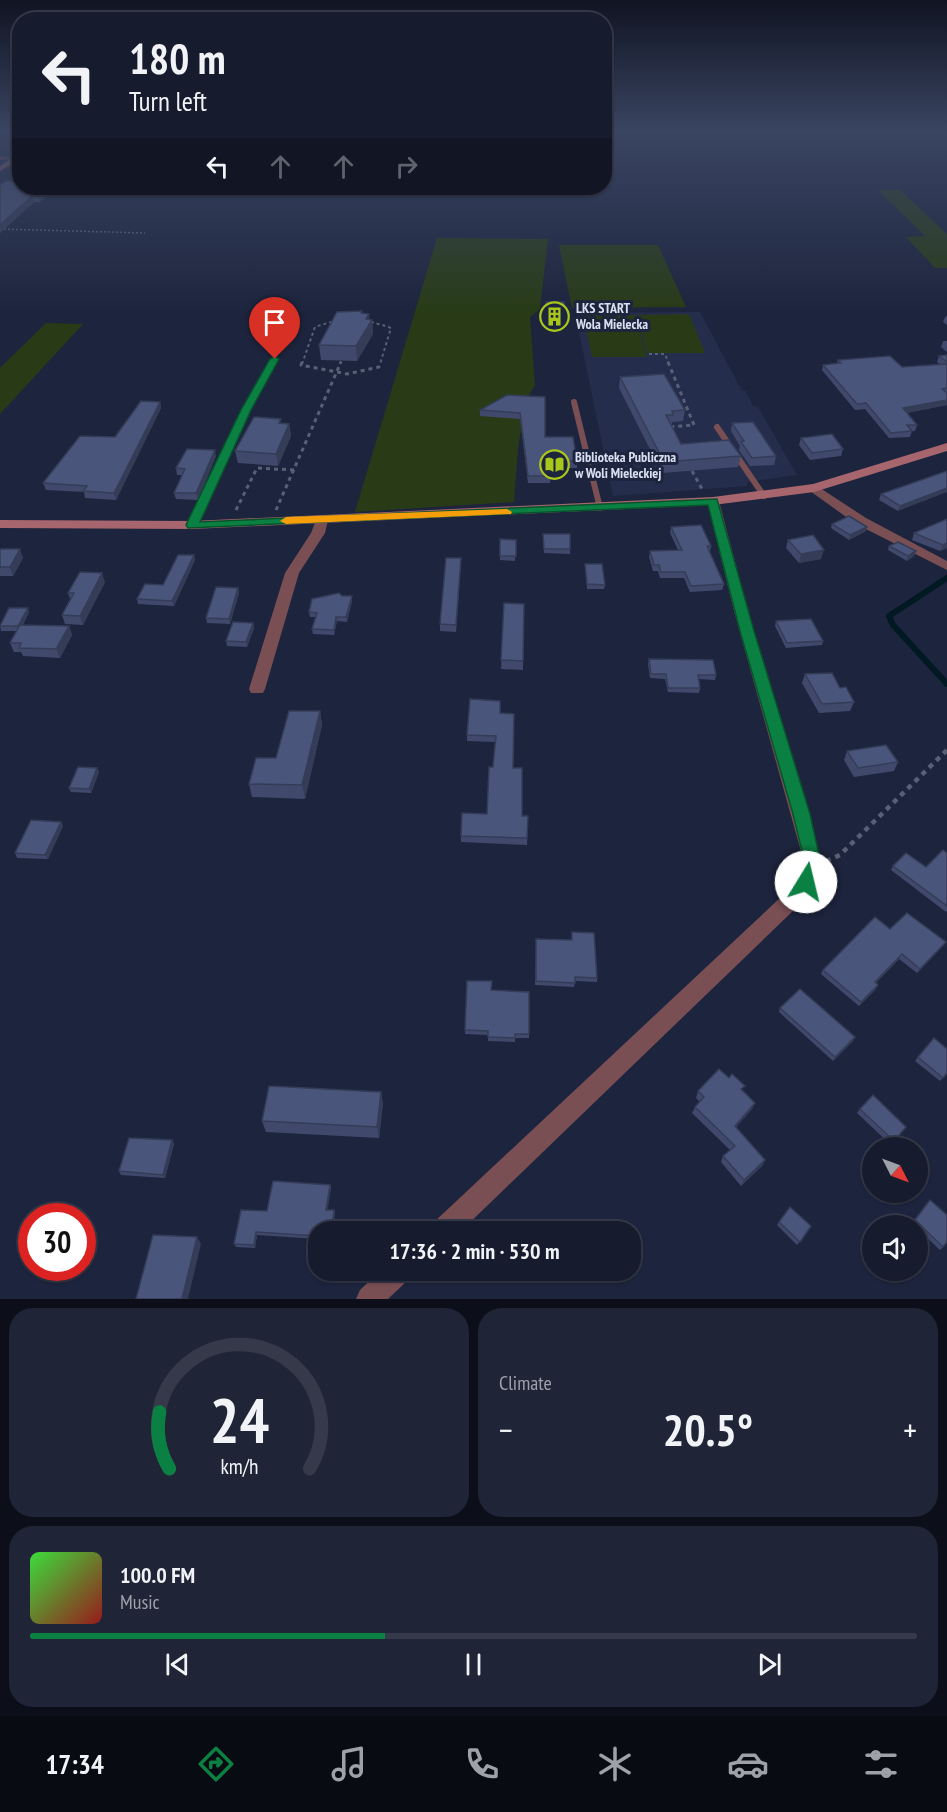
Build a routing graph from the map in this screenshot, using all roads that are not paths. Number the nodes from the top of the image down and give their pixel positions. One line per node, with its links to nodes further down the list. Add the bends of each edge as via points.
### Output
1 (275, 359): 11 (lane, via 246,410)
2 (574, 402): 8 (lane)
3 (717, 427): 7 (lane)
4 (947, 447): 5 (street)
5 (814, 488): 7 (street); 12 (street, via 861,521)
6 (708, 496): 7 (street); 8 (street); 14 (street, via 801,814 811,855 806,882)
7 (764, 496)
8 (600, 508): 9 (street)
9 (321, 520): 11 (street); 13 (street, via 318,533 292,573)
10 (0, 524): 11 (street)
11 (192, 525)
12 (947, 566)
13 (257, 689)
14 (454, 1221)
15 (388, 1281): 16 (street)
16 (369, 1299)

